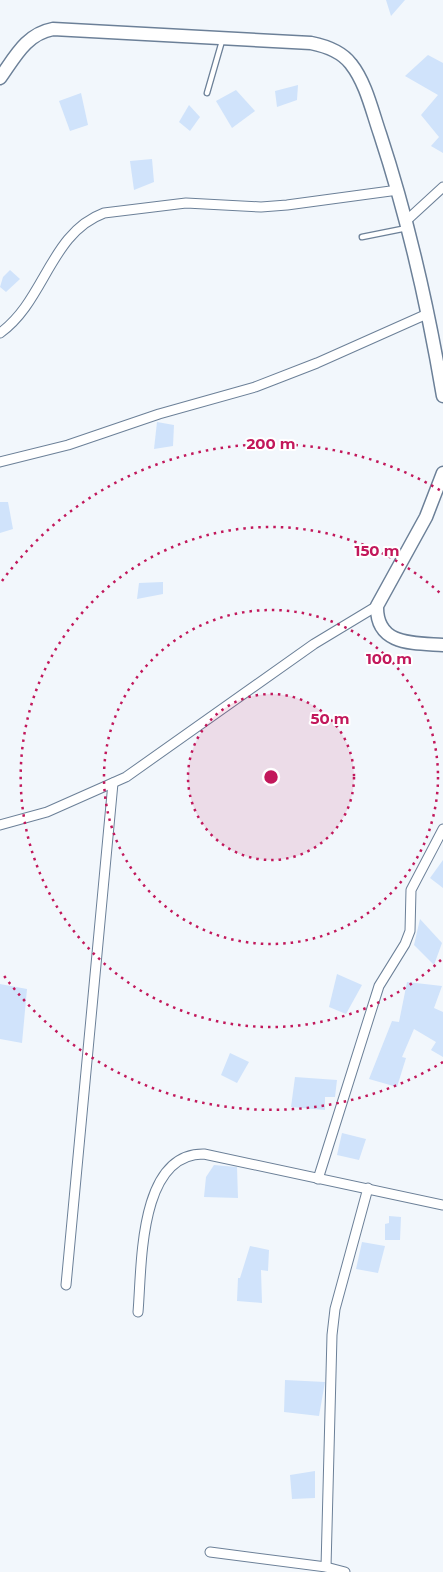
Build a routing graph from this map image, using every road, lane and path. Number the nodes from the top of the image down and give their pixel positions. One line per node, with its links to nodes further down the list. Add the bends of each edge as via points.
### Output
1 (223, 37): 2 (street, via 53,29 39,33 25,43); 3 (lane); 5 (street, via 319,45 345,58 362,83)
2 (0, 78)
3 (207, 93)
4 (443, 187): 6 (street)
5 (398, 190): 6 (street); 9 (street, via 287,205 186,203 98,215 78,228 67,241 32,298)
6 (407, 224): 7 (lane); 8 (street)
7 (362, 237)
8 (427, 314): 10 (street); 11 (street, via 255,387 159,414 68,445)
9 (0, 333)
10 (443, 396)
11 (0, 462)
12 (443, 473): 13 (street, via 426,517)
13 (376, 606): 14 (street, via 378,621 389,636 408,643); 15 (street, via 314,644 126,778)
14 (443, 645)
15 (113, 783): 16 (street, via 47,812); 21 (street)
16 (0, 826)
17 (443, 830): 18 (street, via 411,890 410,931 379,986)
18 (318, 1179): 19 (street); 22 (street, via 204,1154 178,1160 166,1174 149,1206)
19 (368, 1188): 20 (street); 24 (street, via 335,1309 332,1335)
20 (443, 1205)
21 (66, 1284)
22 (138, 1312)
23 (210, 1552): 24 (street)
24 (326, 1567): 25 (street)
25 (345, 1572)

